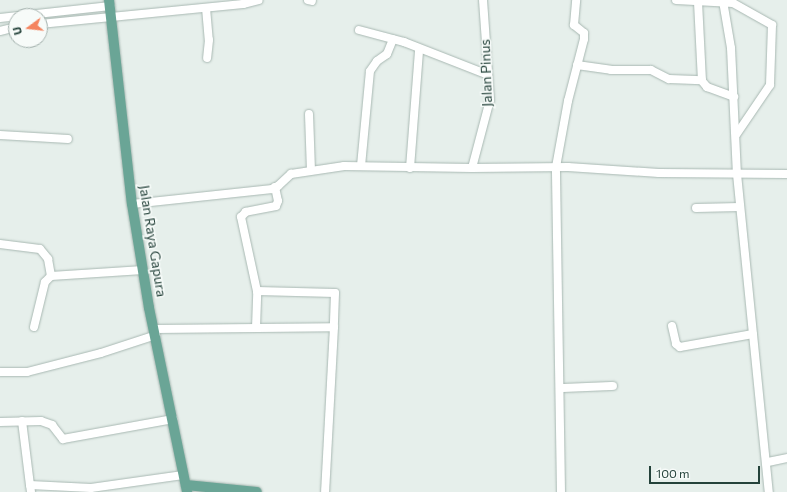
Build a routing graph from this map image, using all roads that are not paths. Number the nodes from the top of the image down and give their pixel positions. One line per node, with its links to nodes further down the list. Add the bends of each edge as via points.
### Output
1 (483, 0): 16 (street, Jalan Pinus)
2 (576, 0): 15 (street, via 574,25 584,36)
3 (676, 0): 6 (street)
4 (253, 1): 8 (street)
5 (723, 1): 6 (street); 18 (street, via 732,48); 21 (street, via 737,4 772,25 770,85)
6 (698, 2): 17 (street)
7 (110, 7): 8 (street); 9 (street); 10 (street); 31 (main road, Jalan Raya Gapura)
8 (206, 8): 14 (street, via 209,40)
9 (0, 18)
10 (48, 22)
11 (359, 30): 12 (street)
12 (393, 38): 13 (street); 23 (street, via 387,54 377,60 370,71)
13 (419, 50): 16 (street); 25 (street)
14 (206, 58)
15 (577, 65): 17 (street, via 611,70 651,70 669,79); 24 (street)
16 (488, 75): 26 (street, Jalan Pinus, via 489,109)
17 (702, 80): 18 (street, via 707,86)
18 (734, 97): 21 (street)
19 (309, 114): 27 (street)
20 (0, 135): 22 (street)
21 (736, 135): 28 (street)
22 (68, 139)
23 (361, 166): 25 (street); 27 (street)
24 (556, 167): 26 (street); 28 (street); 46 (street)
25 (410, 168): 26 (street)
26 (472, 168)
27 (311, 170): 30 (street, via 291,174)
28 (737, 174): 29 (street); 32 (street)
29 (787, 174)
30 (276, 187): 31 (street); 37 (street, via 276,206 246,212 241,218)
31 (132, 204): 35 (main road, Jalan Raya Gapura)
32 (740, 207): 33 (street); 43 (street)
33 (696, 208)
34 (0, 244): 36 (street, via 40,249 48,259)
35 (143, 270): 36 (street); 42 (main road, Jalan Raya Gapura)
36 (51, 276): 39 (street, via 45,282)
37 (257, 291): 40 (street, via 335,293); 41 (street)
38 (672, 326): 43 (street, via 676,344 680,347)
39 (34, 327)
40 (334, 327): 41 (street); 56 (street)
41 (256, 328): 42 (street)
42 (155, 332): 44 (street, via 101,353 27,372); 47 (main road, Jalan Raya Gapura)
43 (753, 334): 51 (street)
44 (0, 372)
45 (613, 386): 46 (street)
46 (561, 388): 57 (street)
47 (173, 420): 48 (street, via 63,439 47,422); 52 (main road, Jalan Raya Gapura)
48 (22, 421): 49 (street); 54 (street)
49 (0, 422)
50 (787, 458): 51 (street)
51 (768, 462): 58 (street)
52 (183, 474): 53 (main road, Jalan Raya Gapura); 54 (street, via 91,488)
53 (186, 488): 55 (main road)
54 (30, 489)
55 (257, 492)
56 (325, 492)
57 (561, 492)
58 (769, 492)

